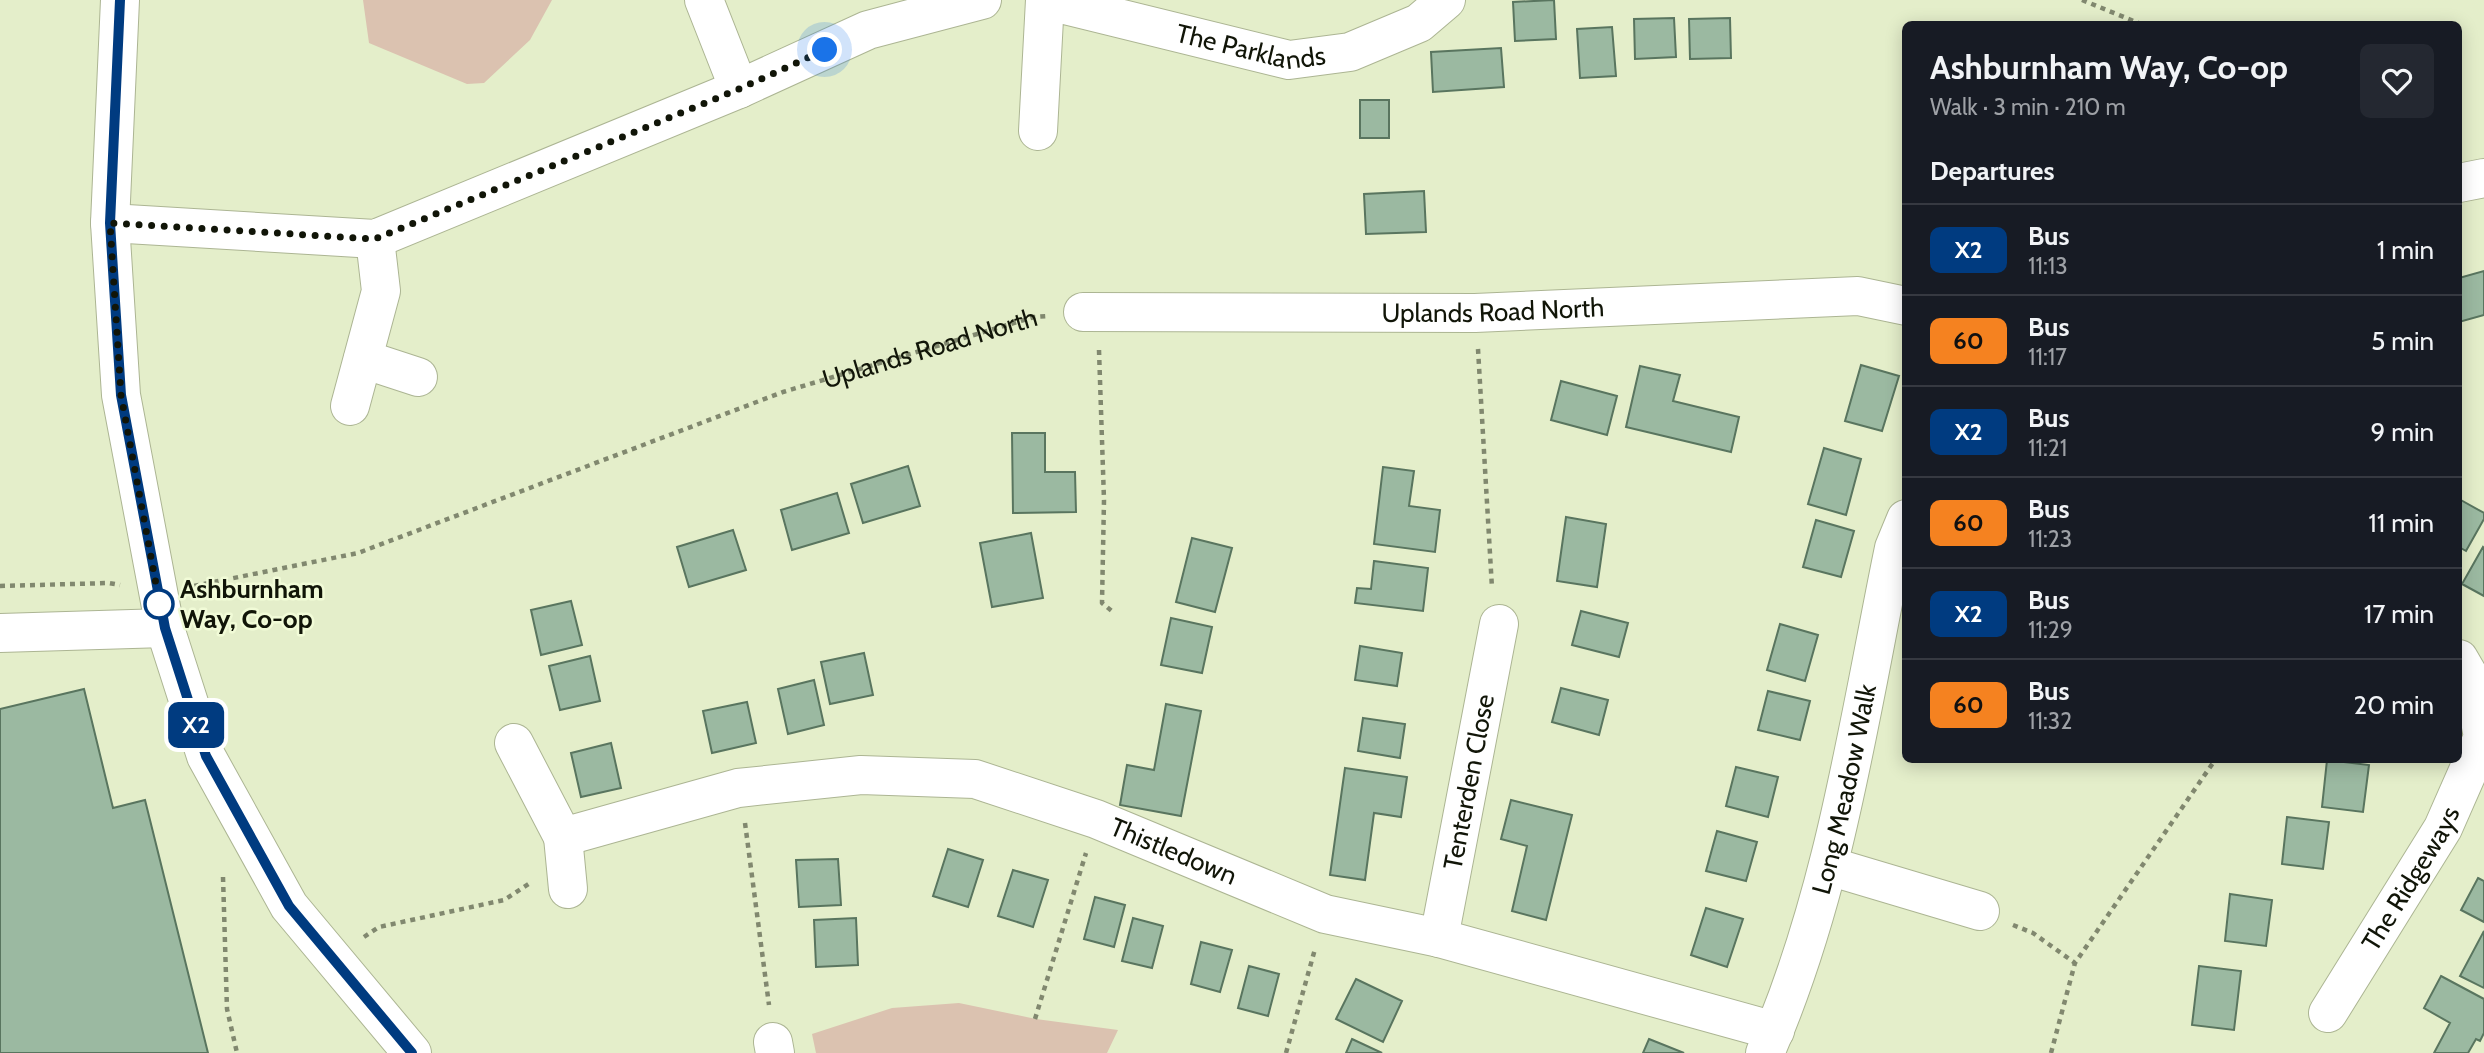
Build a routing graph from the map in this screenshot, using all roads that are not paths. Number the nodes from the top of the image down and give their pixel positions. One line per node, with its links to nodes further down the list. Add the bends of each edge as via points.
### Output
1 (120, 0): 10 (street)
2 (704, 0): 6 (street)
3 (982, 0): 6 (street, via 867,30)
4 (1045, 0): 5 (street, The Parklands, via 1289,60 1350,52 1419,23); 7 (street)
5 (1446, 0)
6 (739, 89): 11 (street)
7 (1038, 131)
8 (2484, 178): 9 (street)
9 (2462, 182)
10 (110, 223): 11 (street); 18 (street, via 121,395)
11 (375, 239): 14 (street, via 381,291)
12 (1902, 305): 13 (street, Uplands Road North, via 1858,296 1475,313)
13 (1091, 312)
14 (363, 359): 15 (street); 16 (street)
15 (418, 377)
16 (350, 406)
17 (1902, 529): 23 (street, Long Meadow Walk, via 1894,548)
18 (161, 611): 20 (street); 28 (street, via 206,756 289,906)
19 (1499, 624): 25 (street, Tenterden Close)
20 (0, 633)
21 (2472, 675): 26 (street, The Ridgeways, via 2483,737 2443,828)
22 (514, 743): 25 (street, Thistledown, via 565,861 738,788 861,775 975,779 1097,819 1325,914)
23 (1829, 866): 24 (street); 27 (street, Long Meadow Walk)
24 (1980, 911)
25 (1439, 938): 27 (street, Thistledown)
26 (2328, 1013)
27 (1770, 1042)
28 (412, 1053)

